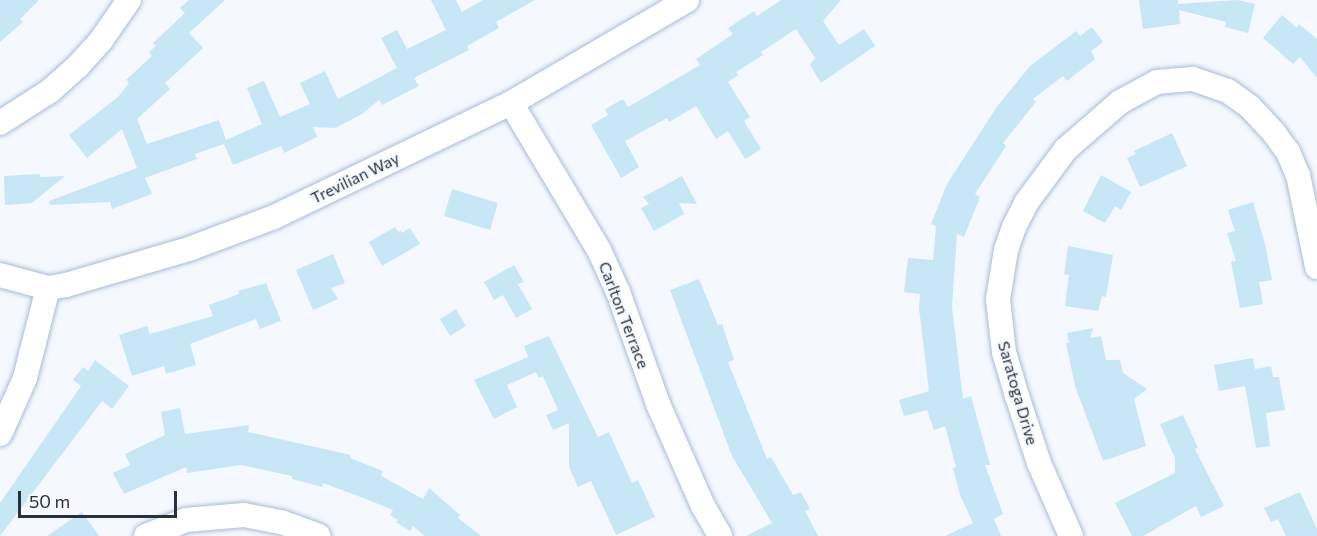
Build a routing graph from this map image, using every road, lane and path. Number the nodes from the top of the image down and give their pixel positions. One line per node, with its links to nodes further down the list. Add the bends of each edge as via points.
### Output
1 (129, 0): 4 (street, via 78,66 50,91)
2 (687, 0): 3 (street, Trevilian Way)
3 (510, 103): 7 (street, Trevilian Way, via 274,217 189,249); 11 (street, Carlton Terrace, via 599,250 658,404)
4 (0, 123)
5 (1317, 267): 12 (street, Saratoga Drive, via 1298,175 1288,152 1250,107 1228,91 1193,79 1157,82 1119,102 1066,149 1026,203 1014,227 998,299 1004,352 1017,396)
6 (0, 275): 7 (street)
7 (48, 288): 8 (street, via 25,378)
8 (0, 434)
9 (146, 536): 10 (street, via 186,520 244,515 281,522)
10 (319, 536)
11 (720, 536)
12 (1071, 536)

